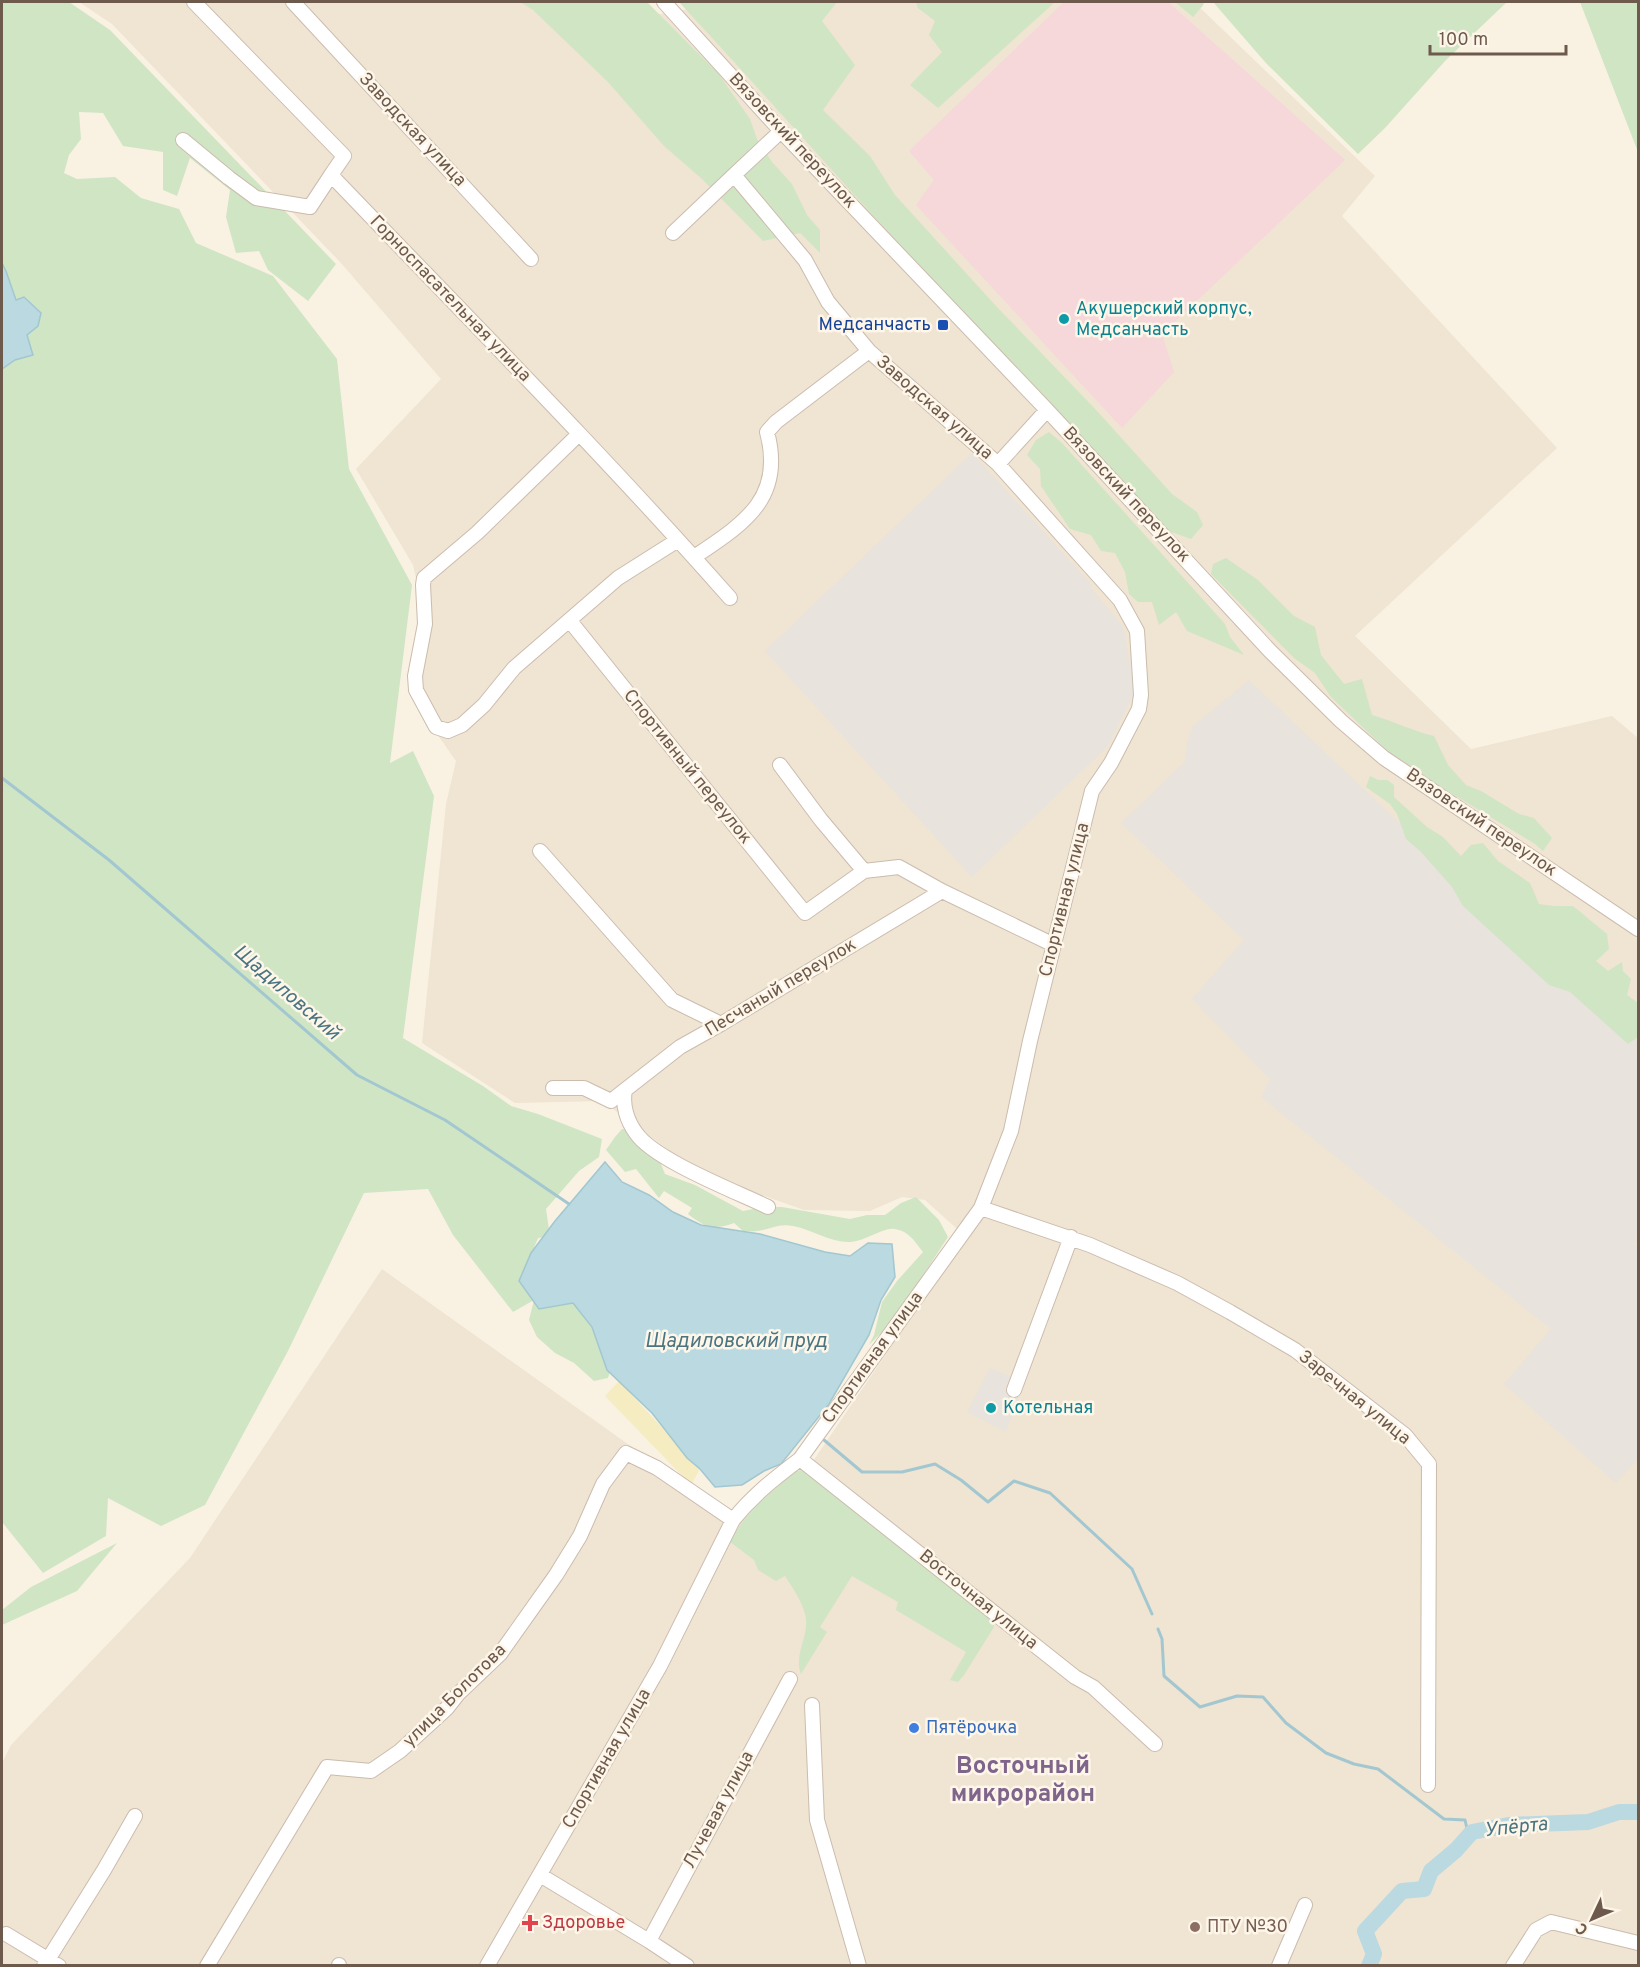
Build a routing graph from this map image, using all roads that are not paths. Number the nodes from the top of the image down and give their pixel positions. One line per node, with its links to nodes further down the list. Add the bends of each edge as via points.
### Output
1 (194, 2): 6 (street, via 344,156)
2 (293, 2): 9 (street, Заводская улица)
3 (664, 2): 4 (street, Вязовский переулок)
4 (781, 131): 7 (street); 11 (street, Вязовский переулок)
5 (183, 140): 6 (street, via 256,198 310,207)
6 (331, 175): 12 (street, Горноспасательная улица)
7 (734, 175): 8 (street); 10 (street, Заводская улица, via 805,260 828,302)
8 (673, 233)
9 (531, 259)
10 (869, 351): 13 (street, Заводская улица); 15 (street, Заводская улица, via 767,432 772,472 763,495 749,516)
11 (1047, 410): 13 (street); 23 (street, Вязовский переулок, via 1270,651 1341,721 1384,758)
12 (579, 434): 14 (street, Горноспасательная улица); 17 (street, via 477,533 424,578 425,624 416,690 436,727 448,731 462,725 514,668)
13 (998, 464): 18 (street, Заводская улица, via 1120,600 1137,631)
14 (678, 540): 15 (street, Горноспасательная улица); 17 (street, via 618,579)
15 (694, 557): 16 (street, Горноспасательная улица)
16 (730, 598)
17 (570, 621): 21 (street, Спортивный переулок, via 805,913)
18 (1141, 695): 24 (street, Спортивная улица, via 1139,709 1092,791)
19 (780, 765): 21 (street)
20 (540, 851): 25 (street, via 672,1000)
21 (864, 871): 22 (street, via 899,867)
22 (942, 891): 24 (street); 25 (street, Песчаный переулок)
23 (1638, 929)
24 (1054, 945): 29 (street, Спортивная улица, via 1011,1131)
25 (721, 1024): 27 (street, Песчаный переулок, via 680,1047)
26 (553, 1088): 27 (street, via 584,1088 611,1101)
27 (625, 1090): 28 (street, via 624,1109 636,1134 655,1151)
28 (768, 1207)
29 (981, 1208): 30 (street, Заречная улица); 32 (street, Спортивная улица)
30 (1071, 1237): 31 (street); 37 (street, Заречная улица, via 1177,1283 1295,1350 1405,1435 1430,1464)
31 (1014, 1390)
32 (800, 1460): 33 (street, Спортивная улица, via 749,1500); 36 (street, Восточная улица, via 1075,1677 1093,1687)
33 (733, 1520): 39 (street, Спортивная улица, via 660,1666); 45 (street, улица Болотова, via 657,1468 626,1453 603,1484 580,1536 500,1654 400,1751 371,1771 327,1767)
34 (790, 1679): 42 (street, Лучевая улица)
35 (813, 1705): 48 (street, via 817,1820)
36 (1155, 1744)
37 (1428, 1785)
38 (135, 1816): 44 (street)
39 (540, 1875): 42 (street); 46 (street, Спортивная улица)
40 (1305, 1905): 49 (street)
41 (6, 1934): 44 (street)
42 (649, 1941): 47 (street)
43 (1638, 1943): 50 (street, via 1551,1922 1536,1930)
44 (50, 1963)
45 (207, 1965)
46 (487, 1965)
47 (687, 1965)
48 (859, 1965)
49 (1279, 1965)
50 (1513, 1965)

